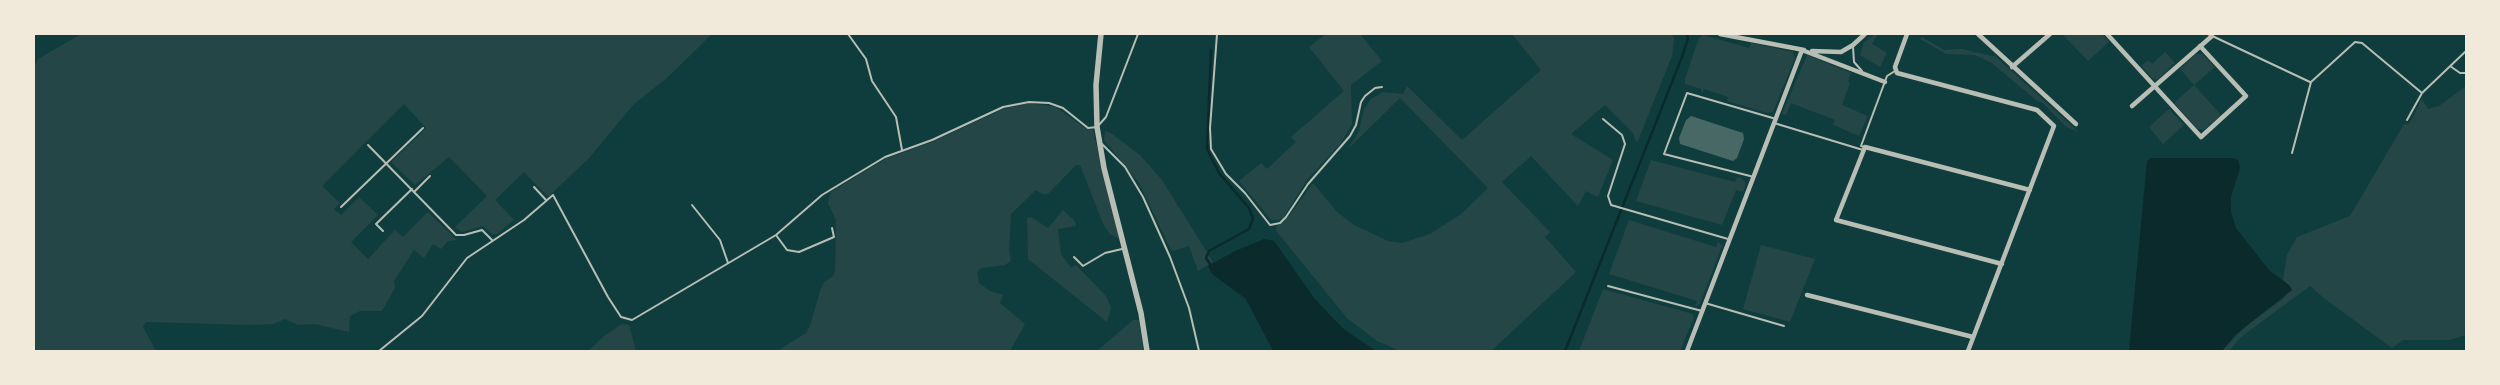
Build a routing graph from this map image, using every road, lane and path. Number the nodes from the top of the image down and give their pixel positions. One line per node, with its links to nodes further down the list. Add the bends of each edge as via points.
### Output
1 (848, 34): 36 (lane, via 866,59 872,81 896,117)
2 (1101, 34): 31 (street)
3 (1138, 34): 31 (lane, via 1106,116)
4 (1217, 34): 23 (lane, via 1210,128 1212,149 1226,174 1270,225 1280,223 1286,217 1308,184 1350,136 1365,96)
5 (1720, 34): 14 (street)
6 (1863, 34): 12 (street)
7 (1908, 34): 18 (street)
8 (1978, 34): 17 (street)
9 (2050, 34): 17 (street)
10 (2107, 34): 24 (street)
11 (2210, 35): 13 (street); 22 (lane)
12 (1853, 45): 14 (street, via 1833,53); 20 (lane, via 1854,62)
13 (2200, 46): 24 (street); 24 (street, via 2246,96 2201,137)
14 (1802, 50): 20 (street); 29 (street)
15 (2466, 51): 16 (lane)
16 (2450, 66): 19 (lane); 25 (lane)
17 (2012, 67): 30 (street)
18 (1895, 70): 21 (lane); 42 (street, via 1901,75 2037,110 2054,126)
19 (2466, 73)
20 (1864, 74): 21 (street)
21 (1885, 82): 35 (lane, via 1861,146)
22 (2311, 82): 25 (lane, via 2351,44 2358,42); 37 (lane)
23 (1382, 87)
24 (2155, 87): 26 (street)
25 (2422, 93): 28 (lane)
26 (2132, 106)
27 (1602, 119): 50 (lane, via 1622,135 1626,144 1608,196 1612,206)
28 (2407, 120)
29 (1775, 121): 35 (lane); 40 (street); 40 (lane, via 1687,93 1664,154)
30 (2076, 124)
31 (1096, 127): 33 (street); 36 (lane, via 1085,127 1057,105 1028,102 1003,107 932,140)
32 (423, 128): 38 (lane)
33 (1099, 141): 52 (street); 64 (lane, via 1125,167 1143,197 1189,308)
34 (368, 145): 38 (lane)
35 (1864, 149): 42 (street); 55 (street, via 1836,220)
36 (902, 150): 49 (lane, via 822,195)
37 (2292, 153)
38 (386, 163): 43 (lane); 46 (lane)
39 (430, 176): 43 (lane)
40 (1754, 177): 50 (street)
41 (534, 187): 44 (lane)
42 (2030, 190): 55 (street)
43 (413, 191): 48 (lane, via 376,224); 51 (lane, via 456,234 482,230)
44 (547, 200): 51 (lane, via 524,220); 54 (lane, via 553,195 608,297 626,320 638,318)
45 (692, 205): 54 (lane, via 720,240)
46 (341, 207)
47 (832, 228): 49 (lane, via 834,237 799,252 787,250)
48 (383, 231)
49 (776, 235): 54 (lane)
50 (1730, 239): 58 (street)
51 (492, 240): 62 (lane, via 461,264 418,320)
52 (1124, 248): 53 (lane, via 1105,253 1083,266); 63 (street, via 1141,313)
53 (1074, 257)
54 (728, 263)
55 (2002, 264): 61 (street)
56 (1608, 286): 59 (lane)
57 (1807, 295): 61 (street)
58 (1705, 303): 59 (street); 60 (lane)
59 (1702, 311): 65 (street)
60 (1784, 326)
61 (1974, 337): 66 (street)
62 (379, 351)
63 (1146, 351)
64 (1199, 351)
65 (1687, 351)
66 (1968, 351)

